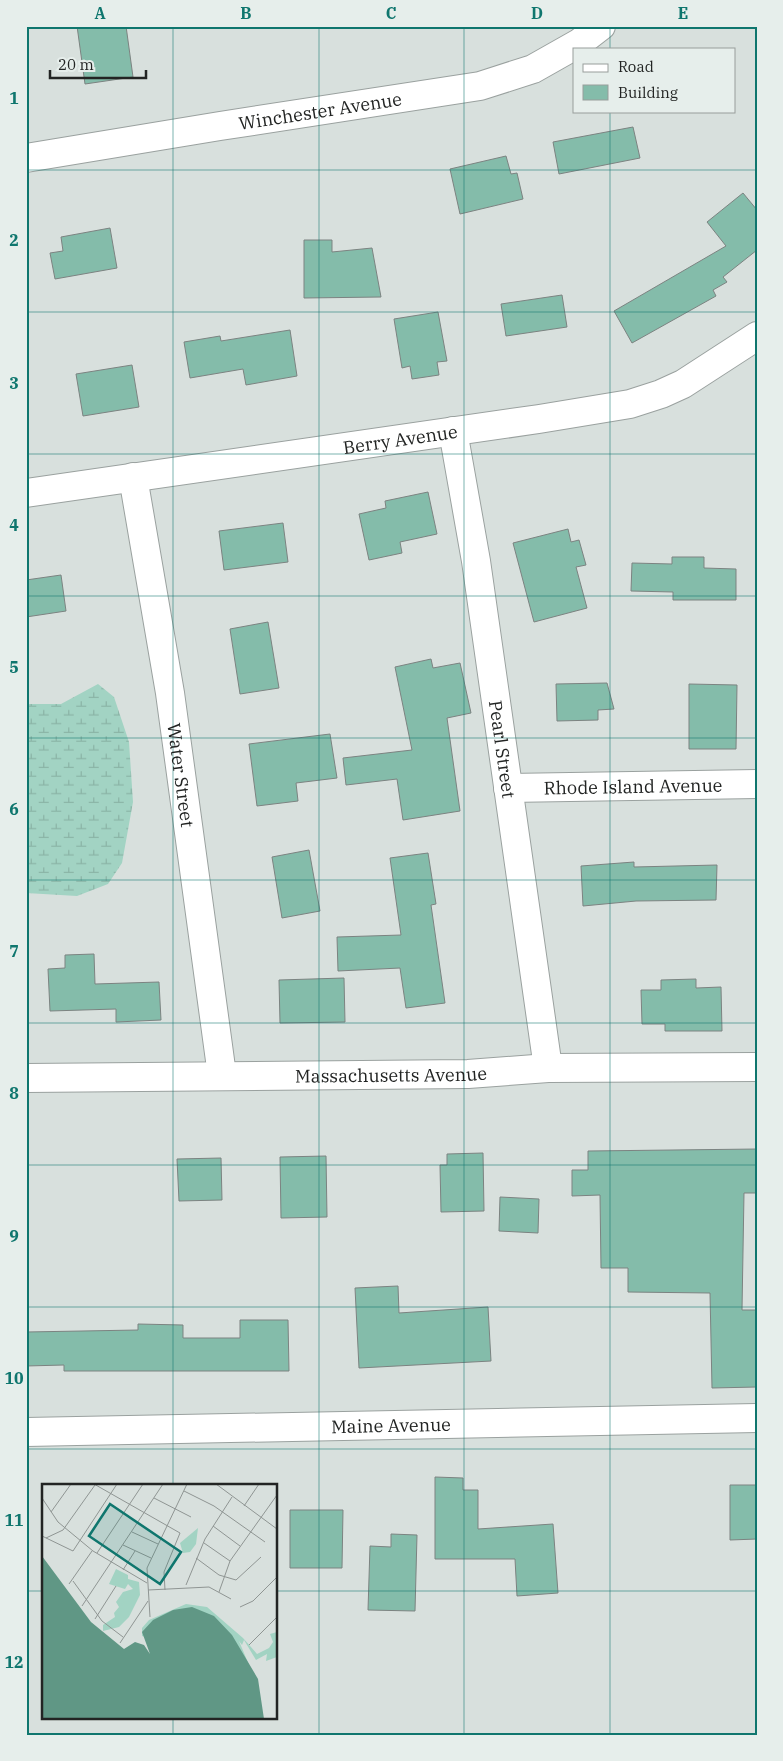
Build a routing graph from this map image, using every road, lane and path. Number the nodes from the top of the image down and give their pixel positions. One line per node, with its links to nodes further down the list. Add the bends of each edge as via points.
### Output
1 (601, 26): 2 (street, Winchester Avenue, via 579,43 533,69 480,86)
2 (26, 158)
3 (757, 336): 4 (street, Berry Avenue, via 683,384 630,404)
4 (453, 431): 5 (street, Berry Avenue); 8 (street, Pearl Street, via 476,561)
5 (133, 477): 6 (street, Berry Avenue); 11 (street, Water Street, via 170,694)
6 (26, 493)
7 (757, 784): 8 (street, Rhode Island Avenue)
8 (508, 788): 10 (street, Pearl Street)
9 (757, 1067): 10 (street, Massachusetts Avenue)
10 (548, 1068): 11 (street, Massachusetts Avenue, via 468,1074)
11 (222, 1075): 12 (street, Massachusetts Avenue)
12 (26, 1078)
13 (757, 1418): 14 (street, Maine Avenue)
14 (26, 1432)

